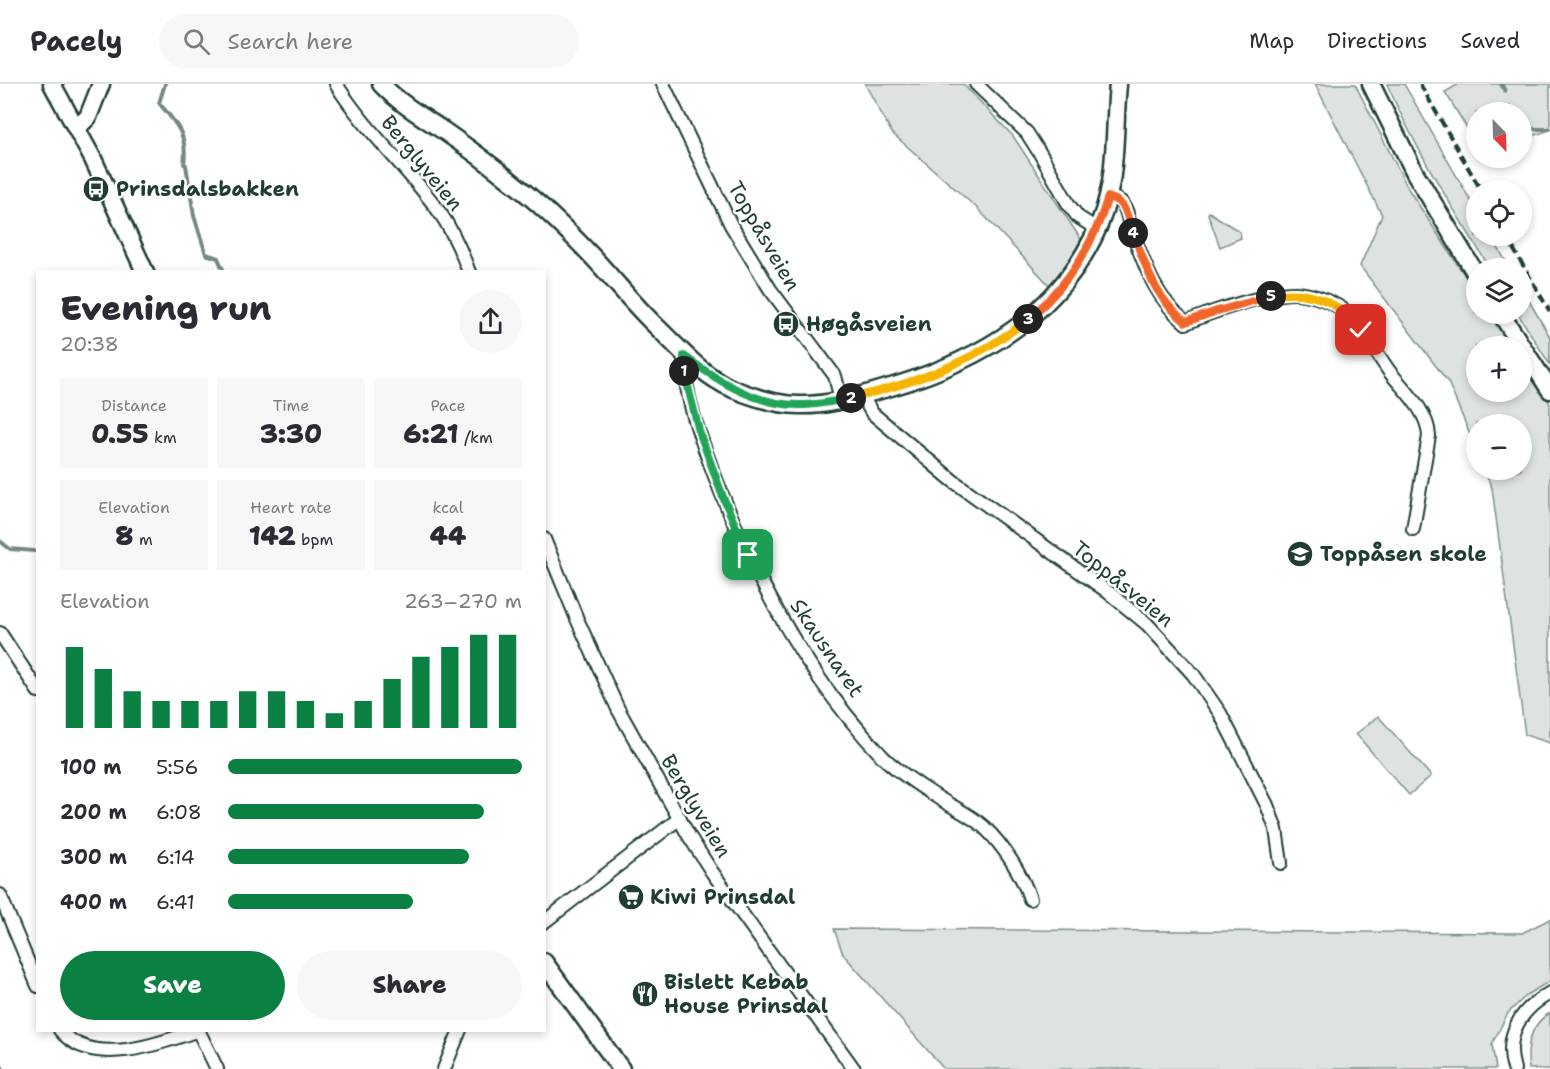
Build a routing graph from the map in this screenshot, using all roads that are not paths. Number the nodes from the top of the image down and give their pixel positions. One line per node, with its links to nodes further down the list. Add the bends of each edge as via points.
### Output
1 (52, 84): 9 (street)
2 (101, 84): 9 (street, via 88,117)
3 (336, 84): 14 (street, Berglyveien, via 437,208)
4 (381, 84): 16 (street, via 537,203)
5 (663, 84): 19 (street, Toppåsveien, via 731,225 770,289 835,376)
6 (976, 84): 11 (street, via 1027,134 1069,205)
7 (1118, 84): 10 (street, via 1115,157)
8 (1371, 84): 12 (street, via 1415,173)
9 (77, 128): 13 (street)
10 (1108, 197): 11 (street); 20 (street, via 1123,205 1157,290 1166,305 1186,322 1287,293 1314,297 1348,314 1427,423 1429,436)
11 (1097, 230): 18 (street, via 1061,288 1020,326 953,366)
12 (1466, 258)
13 (144, 270)
14 (468, 270)
15 (1507, 324): 17 (street)
16 (684, 356): 19 (street, via 730,387 766,399 799,405); 27 (street, Skausnaret, via 684,375 699,431 723,497 748,555 792,636 844,710 884,758 984,827 1017,869)
17 (1550, 390)
18 (862, 396): 19 (street); 25 (street, Toppåsveien, via 872,413 942,473 1147,624 1193,674 1221,713 1268,805)
19 (841, 400)
20 (1413, 529)
21 (546, 544): 24 (street, Berglyveien, via 618,709)
22 (0, 633): 23 (street)
23 (36, 688)
24 (680, 818): 28 (street); 39 (street, Berglyveien, via 712,873)
25 (1281, 863)
26 (0, 895): 30 (street)
27 (1030, 899)
28 (546, 920)
29 (546, 965): 38 (street)
30 (36, 982)
31 (1550, 993): 40 (street, via 1531,1005 1517,1023 1512,1043)
32 (62, 1032): 33 (street, via 75,1044 102,1052 159,1044)
33 (192, 1032)
34 (199, 1032): 36 (street)
35 (459, 1032): 37 (street)
36 (216, 1069)
37 (444, 1069)
38 (621, 1069)
39 (854, 1069)
40 (1514, 1069)

